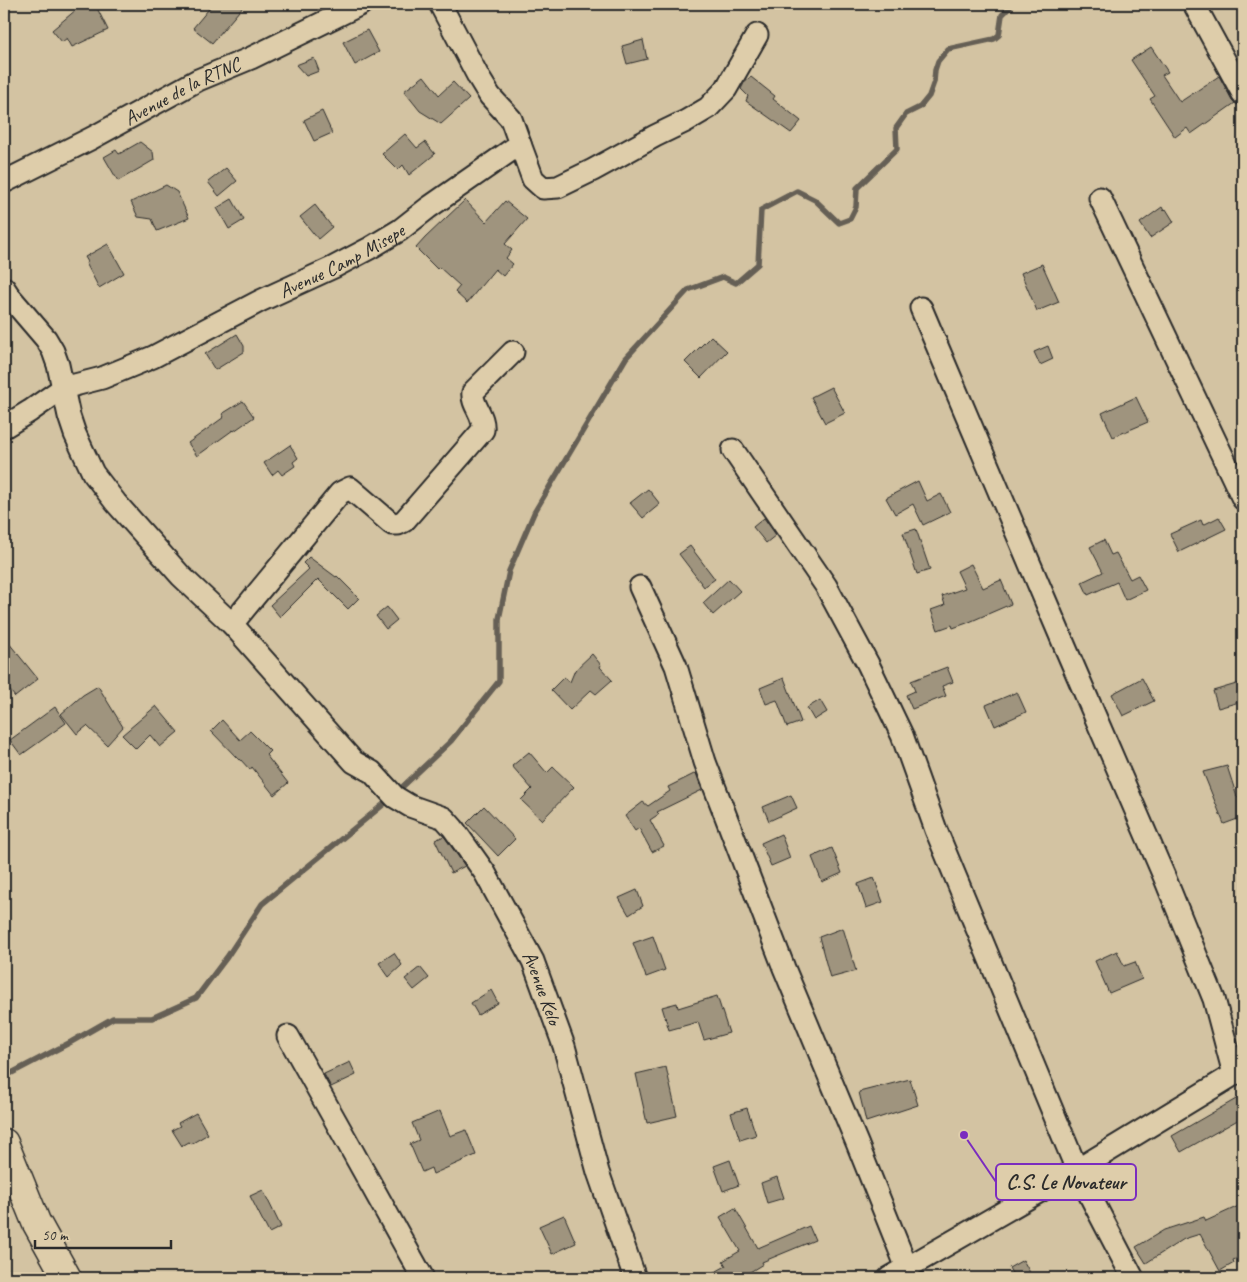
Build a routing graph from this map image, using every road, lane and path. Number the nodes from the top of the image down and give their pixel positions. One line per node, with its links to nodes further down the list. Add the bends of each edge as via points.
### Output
1 (361, 4): 7 (street, Avenue de la RTNC, via 198,80)
2 (440, 4): 6 (street, via 490,96 510,119)
3 (1194, 4): 5 (street)
4 (757, 35): 6 (street, via 726,89 708,108 558,187 543,188 533,180)
5 (1243, 94)
6 (520, 144): 12 (street, Avenue Camp Misepe, via 370,248 153,357 102,378)
7 (4, 182)
8 (1100, 198): 15 (street)
9 (4, 288): 12 (street, Avenue Kelo, via 46,339 58,364)
10 (921, 308): 19 (street, via 1171,893 1214,999)
11 (513, 352): 17 (street, via 474,392 473,400 484,424 483,430 404,521 392,524 350,488 344,490)
12 (64, 388): 13 (street, Avenue Camp Misepe); 17 (street, Avenue Kelo, via 75,434 94,473 116,504 181,576)
13 (4, 426)
14 (733, 450): 21 (street, via 826,586 873,672 902,735 936,830)
15 (1243, 499)
16 (640, 587): 22 (street, via 676,666 705,762 784,968 857,1143)
17 (232, 624): 25 (street, Avenue Kelo, via 354,762 372,772 395,797 444,818 485,873 533,961 564,1046 598,1172)
18 (288, 1036): 24 (street)
19 (1239, 1072): 21 (street)
20 (4, 1143): 23 (street, via 36,1222)
21 (1077, 1170): 22 (street); 26 (street)
22 (898, 1273)
23 (67, 1278)
24 (423, 1278)
25 (635, 1278)
26 (1134, 1278)

